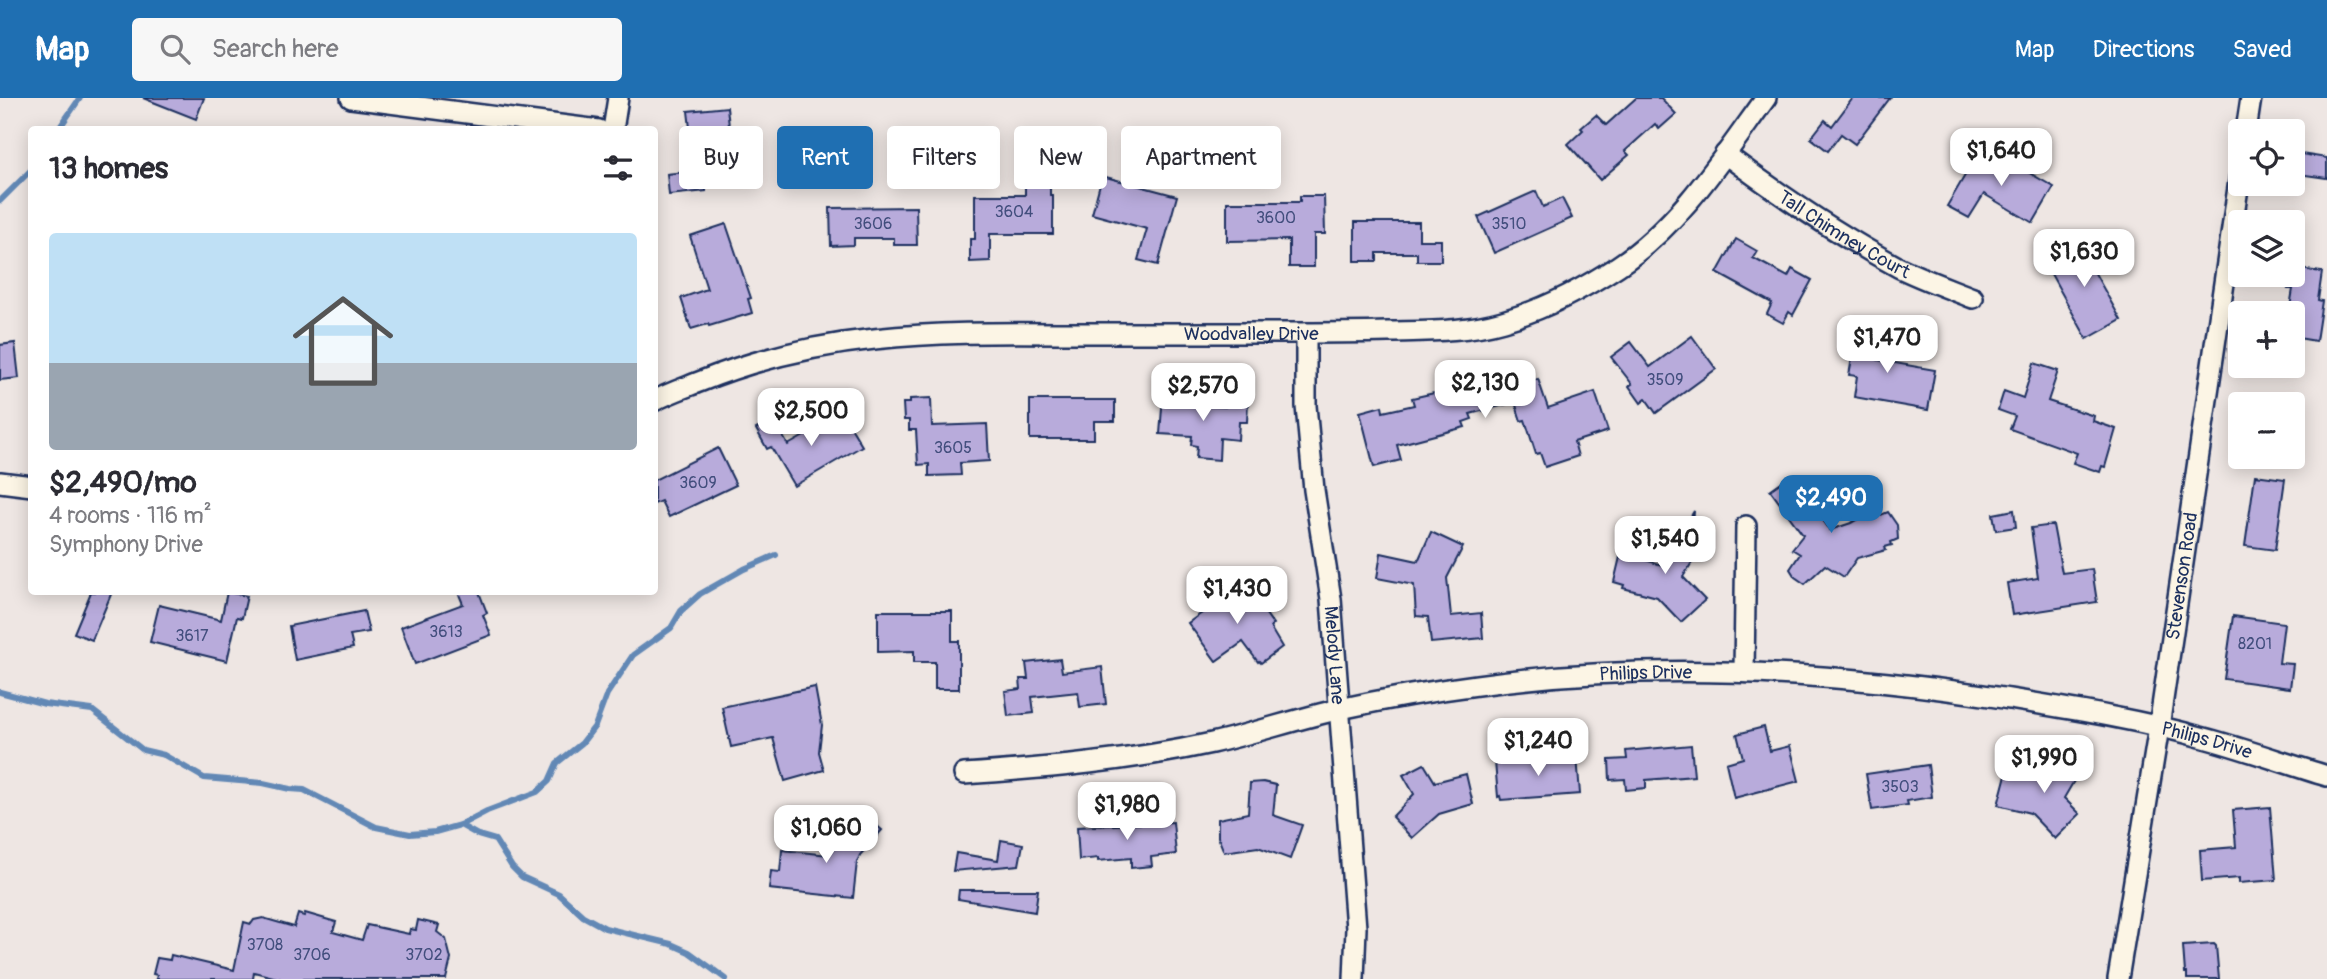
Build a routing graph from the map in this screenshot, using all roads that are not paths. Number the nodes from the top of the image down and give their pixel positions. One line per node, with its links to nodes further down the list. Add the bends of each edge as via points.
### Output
1 (351, 98): 6 (street)
2 (618, 98): 7 (street)
3 (1766, 98): 8 (street, Woodvalley Drive)
4 (2251, 98): 5 (street)
5 (2248, 119)
6 (568, 126)
7 (614, 126)
8 (1725, 154): 10 (street, Tall Chimney Court, via 1850,240 1901,268); 11 (street, Woodvalley Drive, via 1650,241 1620,265 1550,304 1475,328)
9 (2237, 196): 18 (street, Stevenson Road)
10 (1973, 298)
11 (1307, 333): 12 (street, Woodvalley Drive, via 890,336 760,360); 17 (street, Melody Lane, via 1306,406)
12 (658, 393)
13 (0, 482): 14 (street)
14 (28, 486)
15 (1746, 526): 16 (street)
16 (1744, 672): 17 (street, Philips Drive, via 1601,673 1526,679); 18 (street, Philips Drive, via 1913,685)
17 (1340, 709): 19 (street, Philips Drive, via 1163,753 1068,767); 21 (street, Melody Lane, via 1356,928)
18 (2159, 727): 20 (street, Philips Drive); 22 (street, Stevenson Road)
19 (964, 774)
20 (2327, 776)
21 (1354, 979)
22 (2118, 979)

